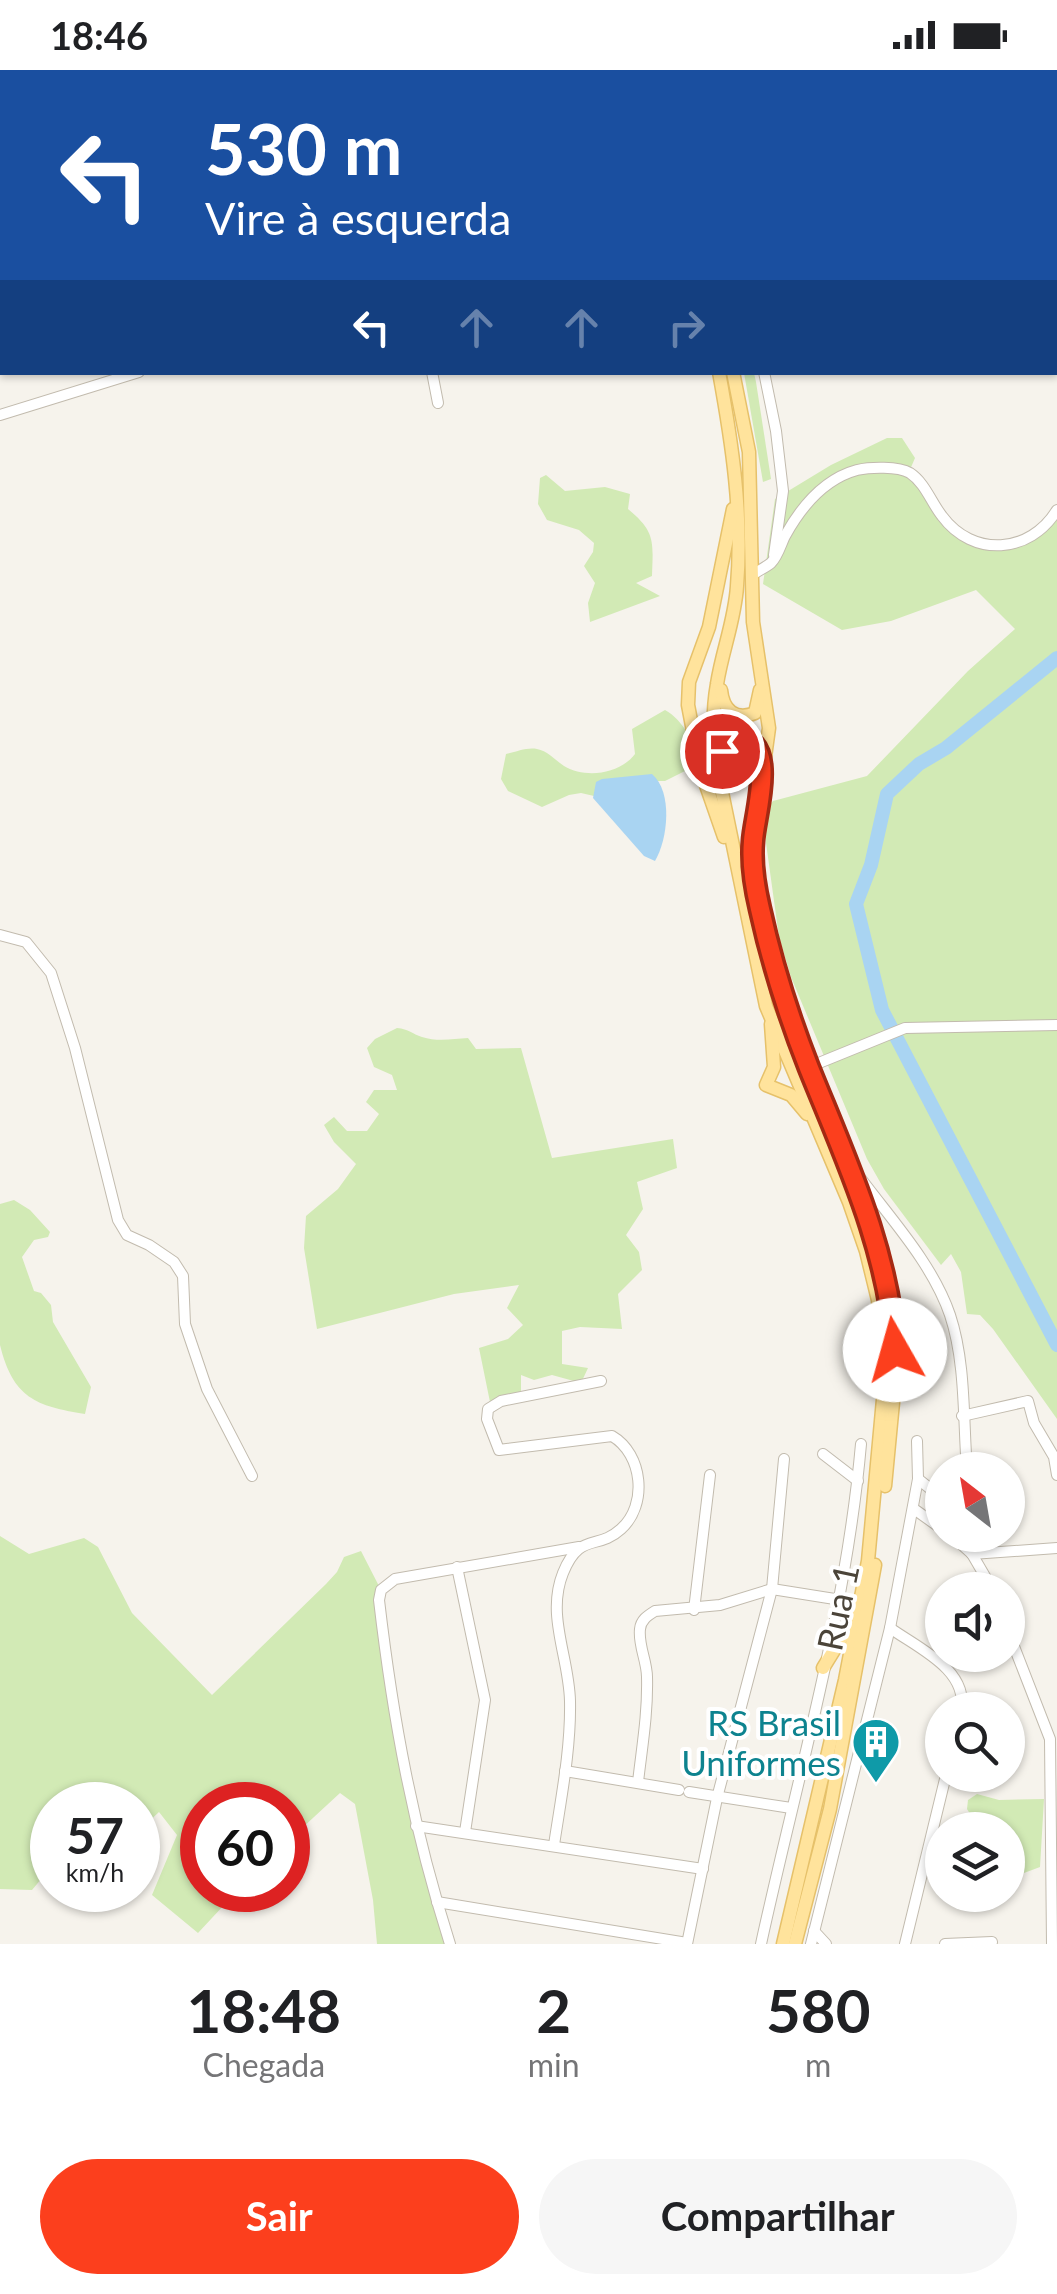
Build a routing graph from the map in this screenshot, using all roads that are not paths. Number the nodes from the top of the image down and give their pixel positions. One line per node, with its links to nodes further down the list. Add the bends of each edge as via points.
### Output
1 (129, 375): 7 (street)
2 (433, 375): 6 (street)
3 (720, 375): 8 (main road)
4 (734, 375): 11 (main road, via 750,452)
5 (765, 375): 10 (street, via 783,491)
6 (438, 402)
7 (0, 415)
8 (734, 492): 12 (main road, via 737,588); 16 (main road, via 714,609 688,682 688,705 700,768)
9 (1057, 510): 10 (street, via 1020,544 990,545 950,525 909,472 868,468 841,476 807,503)
10 (774, 561): 11 (street)
11 (752, 575): 13 (main road)
12 (724, 652): 13 (main road, via 721,694 734,715 755,712); 15 (main road, via 713,721)
13 (762, 670): 14 (main road, via 769,728)
14 (763, 765): 15 (main road, via 755,746 734,738); 20 (main road, via 752,844 758,902)
15 (717, 768): 16 (main road)
16 (742, 890): 18 (main road)
17 (0, 935): 32 (street, via 26,942 51,973 118,1220 184,1276 185,1324 207,1389)
18 (771, 1012): 21 (main road); 21 (main road, via 774,1067 766,1085 792,1096)
19 (1057, 1025): 20 (street, via 905,1028)
20 (809, 1067): 22 (main road)
21 (816, 1124): 46 (main road, via 866,1251 882,1331 882,1438)
22 (850, 1163): 24 (street, via 944,1300 958,1349); 67 (main road, via 894,1330 894,1418 862,1645 828,1821)
23 (601, 1381): 38 (street, via 490,1405 487,1419 504,1452 612,1436 628,1450 637,1469 628,1519 618,1532)
24 (962, 1416): 27 (street); 31 (street, via 1028,1402)
25 (917, 1441): 33 (street)
26 (861, 1444): 34 (street, Rua 1)
27 (965, 1452)
28 (822, 1454): 34 (street)
29 (784, 1459): 43 (street)
30 (710, 1475): 45 (street)
31 (1057, 1475)
32 (252, 1476)
33 (918, 1479): 35 (street); 36 (street)
34 (858, 1481): 44 (street, Rua 1)
35 (925, 1485)
36 (914, 1509): 37 (street); 47 (street)
37 (925, 1517)
38 (579, 1546): 41 (street); 51 (street, via 556,1599 570,1703)
39 (1057, 1548): 40 (street)
40 (972, 1554): 42 (street)
41 (457, 1567): 56 (street, via 394,1580 379,1600); 57 (street, via 485,1700)
42 (982, 1572)
43 (772, 1589): 44 (street); 45 (street); 54 (street)
44 (841, 1600): 48 (street, Rua 1)
45 (694, 1610): 52 (street, via 655,1612 640,1624 648,1698)
46 (856, 1615): 48 (main road); 66 (main road)
47 (890, 1628): 50 (street, via 955,1676); 61 (street)
48 (823, 1668): 55 (street, Rua 1)
49 (1025, 1672): 72 (street, via 1053,1760)
50 (962, 1692)
51 (565, 1771): 52 (street); 58 (street)
52 (638, 1782): 54 (street)
53 (942, 1792): 70 (street)
54 (717, 1798): 55 (street); 59 (street)
55 (791, 1808): 65 (street, Rua 1)
56 (416, 1826): 57 (street); 60 (street)
57 (465, 1832): 58 (street)
58 (554, 1846): 59 (street)
59 (703, 1869): 64 (street)
60 (438, 1902): 63 (street); 64 (street)
61 (814, 1931): 68 (street); 69 (street)
62 (992, 1942): 71 (street)
63 (450, 1944)
64 (687, 1944)
65 (760, 1944)
66 (783, 1944)
67 (795, 1944)
68 (812, 1944)
69 (826, 1944)
70 (905, 1944)
71 (945, 1944)
72 (1052, 1944)

